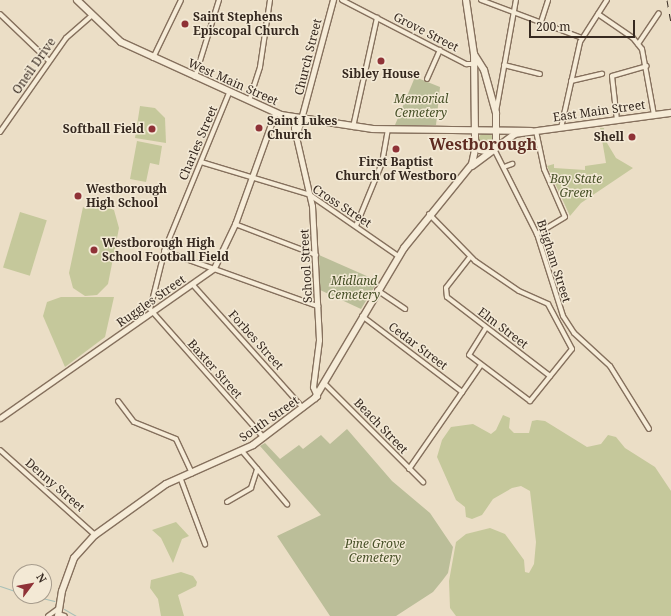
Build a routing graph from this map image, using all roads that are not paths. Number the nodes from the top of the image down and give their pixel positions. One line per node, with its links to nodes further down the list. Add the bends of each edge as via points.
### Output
1 (77, 0): 16 (main road, West Main Street)
2 (181, 0): 24 (street)
3 (219, 0): 32 (street)
4 (270, 0): 36 (street, via 260,68)
5 (332, 0): 41 (street, Church Street)
6 (342, 0): 17 (street, Grove Street)
7 (466, 0): 23 (main road)
8 (481, 0): 12 (street)
9 (516, 0): 12 (street)
10 (548, 0): 19 (street)
11 (607, 0): 14 (street)
12 (513, 12): 19 (street); 28 (street)
13 (659, 13): 21 (street)
14 (598, 14): 20 (street); 21 (street)
15 (2, 16): 18 (street); 25 (street)
16 (91, 16): 24 (main road, West Main Street, via 115,38); 25 (street, Oneil Drive, via 69,35)
17 (377, 18): 22 (street, Grove Street); 44 (street)
18 (0, 21)
19 (541, 22): 20 (street)
20 (582, 38): 34 (street)
21 (638, 44): 29 (street)
22 (440, 50): 27 (street, Grove Street); 33 (street)
23 (474, 54): 26 (main road); 27 (main road)
24 (153, 58): 32 (main road, West Main Street)
25 (49, 61): 51 (street, Oneil Drive)
26 (481, 63): 27 (street); 39 (main road)
27 (474, 65): 52 (main road)
28 (504, 65): 30 (street); 39 (street)
29 (647, 66): 40 (street); 42 (street, via 612,76)
30 (540, 74)
31 (602, 74): 34 (street)
32 (195, 77): 35 (main road, West Main Street)
33 (427, 79)
34 (571, 81): 45 (street)
35 (230, 93): 36 (main road, West Main Street); 57 (street, Charles Street)
36 (248, 102): 38 (main road, West Main Street)
37 (671, 112): 40 (main road, East Main Street)
38 (275, 113): 41 (main road, West Main Street); 61 (street, Ruggles Street)
39 (496, 113): 43 (main road)
40 (654, 115): 42 (main road, East Main Street)
41 (299, 118): 44 (main road, West Main Street); 62 (street, School Street, via 296,135)
42 (617, 120): 45 (main road, East Main Street)
43 (496, 121): 47 (main road); 49 (main road)
44 (353, 127): 46 (main road, West Main Street)
45 (561, 128): 50 (main road, East Main Street)
46 (388, 130): 52 (main road, West Main Street); 65 (street, via 382,163)
47 (509, 130): 49 (main road, East Main Street); 50 (main road, East Main Street)
48 (487, 131): 49 (main road, East Main Street); 52 (main road, West Main Street); 54 (main road); 55 (main road)
49 (497, 131): 54 (main road)
50 (533, 131): 53 (main road, East Main Street); 66 (street, via 544,170 565,216)
51 (0, 132)
52 (473, 132): 55 (main road)
53 (506, 138): 56 (main road, South Street)
54 (497, 139): 56 (main road)
55 (476, 143): 56 (main road, via 483,152); 60 (main road, South Street, via 474,160)
56 (493, 149): 59 (street, Brigham Street); 60 (main road, South Street)
57 (201, 162): 61 (street, Cross Street); 67 (street, Charles Street)
58 (512, 164): 59 (street)
59 (504, 167): 66 (street, Brigham Street)
60 (468, 170): 63 (main road, South Street)
61 (252, 177): 62 (street, Cross Street); 64 (street, Ruggles Street)
62 (310, 195): 65 (street, Cross Street); 68 (street, School Street)
63 (429, 214): 69 (main road, South Street); 70 (street)
64 (235, 224): 68 (street); 71 (street, Ruggles Street)
65 (356, 226): 69 (street, Cross Street)
66 (537, 234): 87 (street, Brigham Street, via 563,316 574,333 610,366)
67 (164, 251): 71 (street); 76 (street, Charles Street)
68 (316, 255): 74 (street, School Street)
69 (398, 256): 73 (main road, South Street)
70 (470, 257): 78 (street, Elm Street, via 447,286 445,294); 80 (street, via 519,291 548,304 572,349)
71 (214, 268): 72 (street, Ruggles Street); 74 (street)
72 (193, 285): 76 (street, Ruggles Street); 85 (street, Forbes Street)
73 (377, 290): 75 (street); 77 (main road, South Street)
74 (318, 306): 83 (street, School Street, via 319,348 313,387)
75 (405, 309)
76 (152, 313): 86 (street, Ruggles Street); 88 (street, Baxter Street)
77 (362, 316): 81 (main road, South Street); 82 (street, Cedar Street)
78 (486, 328): 79 (street, via 469,353); 80 (street, Elm Street)
79 (481, 365): 80 (street, via 530,401); 82 (street)
80 (550, 376)
81 (325, 384): 83 (main road, South Street); 92 (street, Beach Street)
82 (462, 392): 92 (street)
83 (317, 396): 85 (main road, South Street)
84 (118, 401): 93 (street, via 134,422 176,439)
85 (304, 409): 88 (main road, South Street)
86 (0, 418)
87 (649, 429)
88 (264, 438): 90 (main road, South Street)
89 (0, 450): 98 (street, Denny Street)
90 (242, 451): 91 (street); 93 (main road, South Street)
91 (257, 469): 96 (street, via 251,488); 97 (street)
92 (409, 469): 95 (street, Beach Street)
93 (192, 473): 94 (main road, South Street)
94 (180, 477): 98 (main road, South Street); 99 (street)
95 (423, 482)
96 (227, 502)
97 (287, 504)
98 (95, 535): 100 (main road, South Street, via 74,558)
99 (205, 544)
100 (58, 613): 101 (street); 102 (street)
101 (48, 616)
102 (65, 616)

